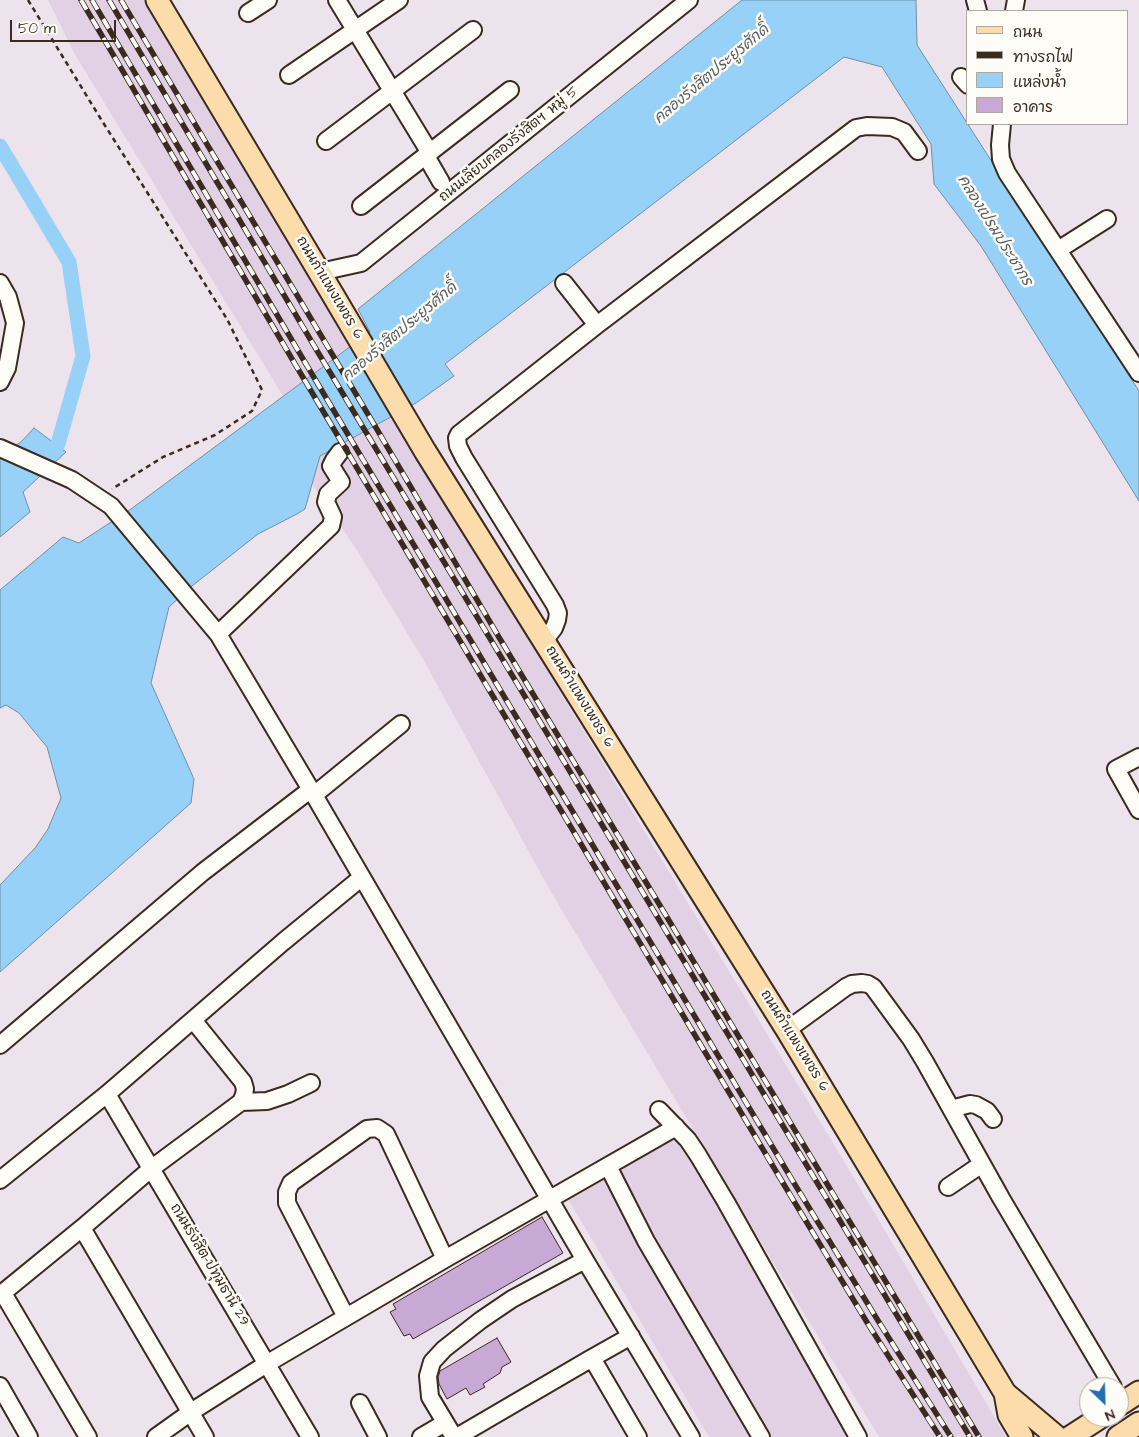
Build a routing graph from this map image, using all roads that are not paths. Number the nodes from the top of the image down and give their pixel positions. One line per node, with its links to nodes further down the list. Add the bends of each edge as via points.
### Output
1 (157, 0): 20 (main road, ถนนกำแพงเพชร 6)
2 (268, 0): 6 (street)
3 (337, 0): 7 (street)
4 (400, 0): 7 (street)
5 (689, 0): 20 (street, ถนนเลียบคลองรังสิตฯ หมู่ 5, via 362,262)
6 (248, 13)
7 (355, 30): 9 (street); 10 (street)
8 (473, 30): 10 (street)
9 (289, 75)
10 (392, 90): 13 (street); 15 (street)
11 (510, 90): 15 (street)
12 (1000, 125): 19 (street, via 1000,152 1008,173)
13 (326, 141)
14 (918, 151): 23 (street, via 904,132 892,127 856,128)
15 (428, 154): 16 (street); 17 (street)
16 (441, 182)
17 (361, 206)
18 (1107, 219): 19 (street)
19 (1058, 250): 24 (street)
20 (320, 272): 29 (main road, ถนนกำแพงเพชร 6, via 425,451)
21 (0, 283): 25 (street, via 8,297 15,323 7,368)
22 (564, 283): 23 (street)
23 (597, 325): 29 (street, via 457,438 464,458 555,605 558,620)
24 (1139, 372)
25 (0, 382)
26 (0, 448): 28 (street, via 72,480 104,502)
27 (340, 452): 28 (street, via 331,466 341,482 328,494 326,502 333,517 331,526)
28 (218, 634): 32 (street)
29 (544, 641): 36 (main road, ถนนกำแพงเพชร 6)
30 (401, 724): 32 (street)
31 (1139, 758): 33 (street, via 1116,769)
32 (312, 792): 34 (street); 37 (street, via 203,872)
33 (1139, 810)
34 (361, 878): 35 (street); 50 (street)
35 (193, 1020): 39 (street); 40 (street, via 243,1082 245,1089)
36 (788, 1030): 41 (street, via 846,987 868,984 911,1039); 61 (main road, ถนนกำแพงเพชร 6)
37 (0, 1045)
38 (311, 1083): 40 (street, via 267,1101)
39 (108, 1094): 47 (street, ถนนรังสิต-ปทุมธานี 29); 48 (street)
40 (241, 1102): 47 (street)
41 (951, 1109): 43 (street, via 976,1105); 45 (street)
42 (659, 1110): 44 (street)
43 (993, 1120)
44 (676, 1127): 46 (street); 77 (street, via 688,1140 722,1194)
45 (982, 1164): 49 (street); 59 (street)
46 (608, 1166): 50 (street); 76 (street, via 646,1240)
47 (152, 1168): 51 (street); 58 (street, ถนนรังสิต-ปทุมธานี 29)
48 (0, 1180)
49 (948, 1187)
50 (551, 1200): 52 (street); 53 (street)
51 (82, 1228): 54 (street); 63 (street)
52 (445, 1259): 55 (street); 55 (street, via 386,1134 377,1128 367,1130 291,1182 287,1192 287,1203)
53 (586, 1260): 56 (street); 65 (street, via 512,1299 444,1348 432,1362 428,1376 430,1397)
54 (2, 1294): 67 (street)
55 (346, 1317): 58 (street)
56 (631, 1336): 57 (street); 75 (street)
57 (592, 1358): 73 (street); 74 (street)
58 (268, 1363): 63 (street); 70 (street, ถนนรังสิต-ปทุมธานี 29)
59 (1110, 1377)
60 (0, 1386): 66 (street)
61 (1005, 1393): 78 (main road, ถนนกำแพงเพชร 6, via 1009,1415); 79 (main road, ถนนกำแพงเพชร 6)
62 (360, 1403): 71 (street)
63 (191, 1412): 68 (street); 69 (street)
64 (1139, 1423): 80 (main road)
65 (449, 1430): 72 (street)
66 (29, 1437)
67 (88, 1437)
68 (156, 1437)
69 (205, 1437)
70 (310, 1437)
71 (378, 1437)
72 (421, 1437)
73 (458, 1437)
74 (638, 1437)
75 (691, 1437)
76 (761, 1437)
77 (858, 1437)
78 (1022, 1437)
79 (1057, 1437)
80 (1118, 1437)

